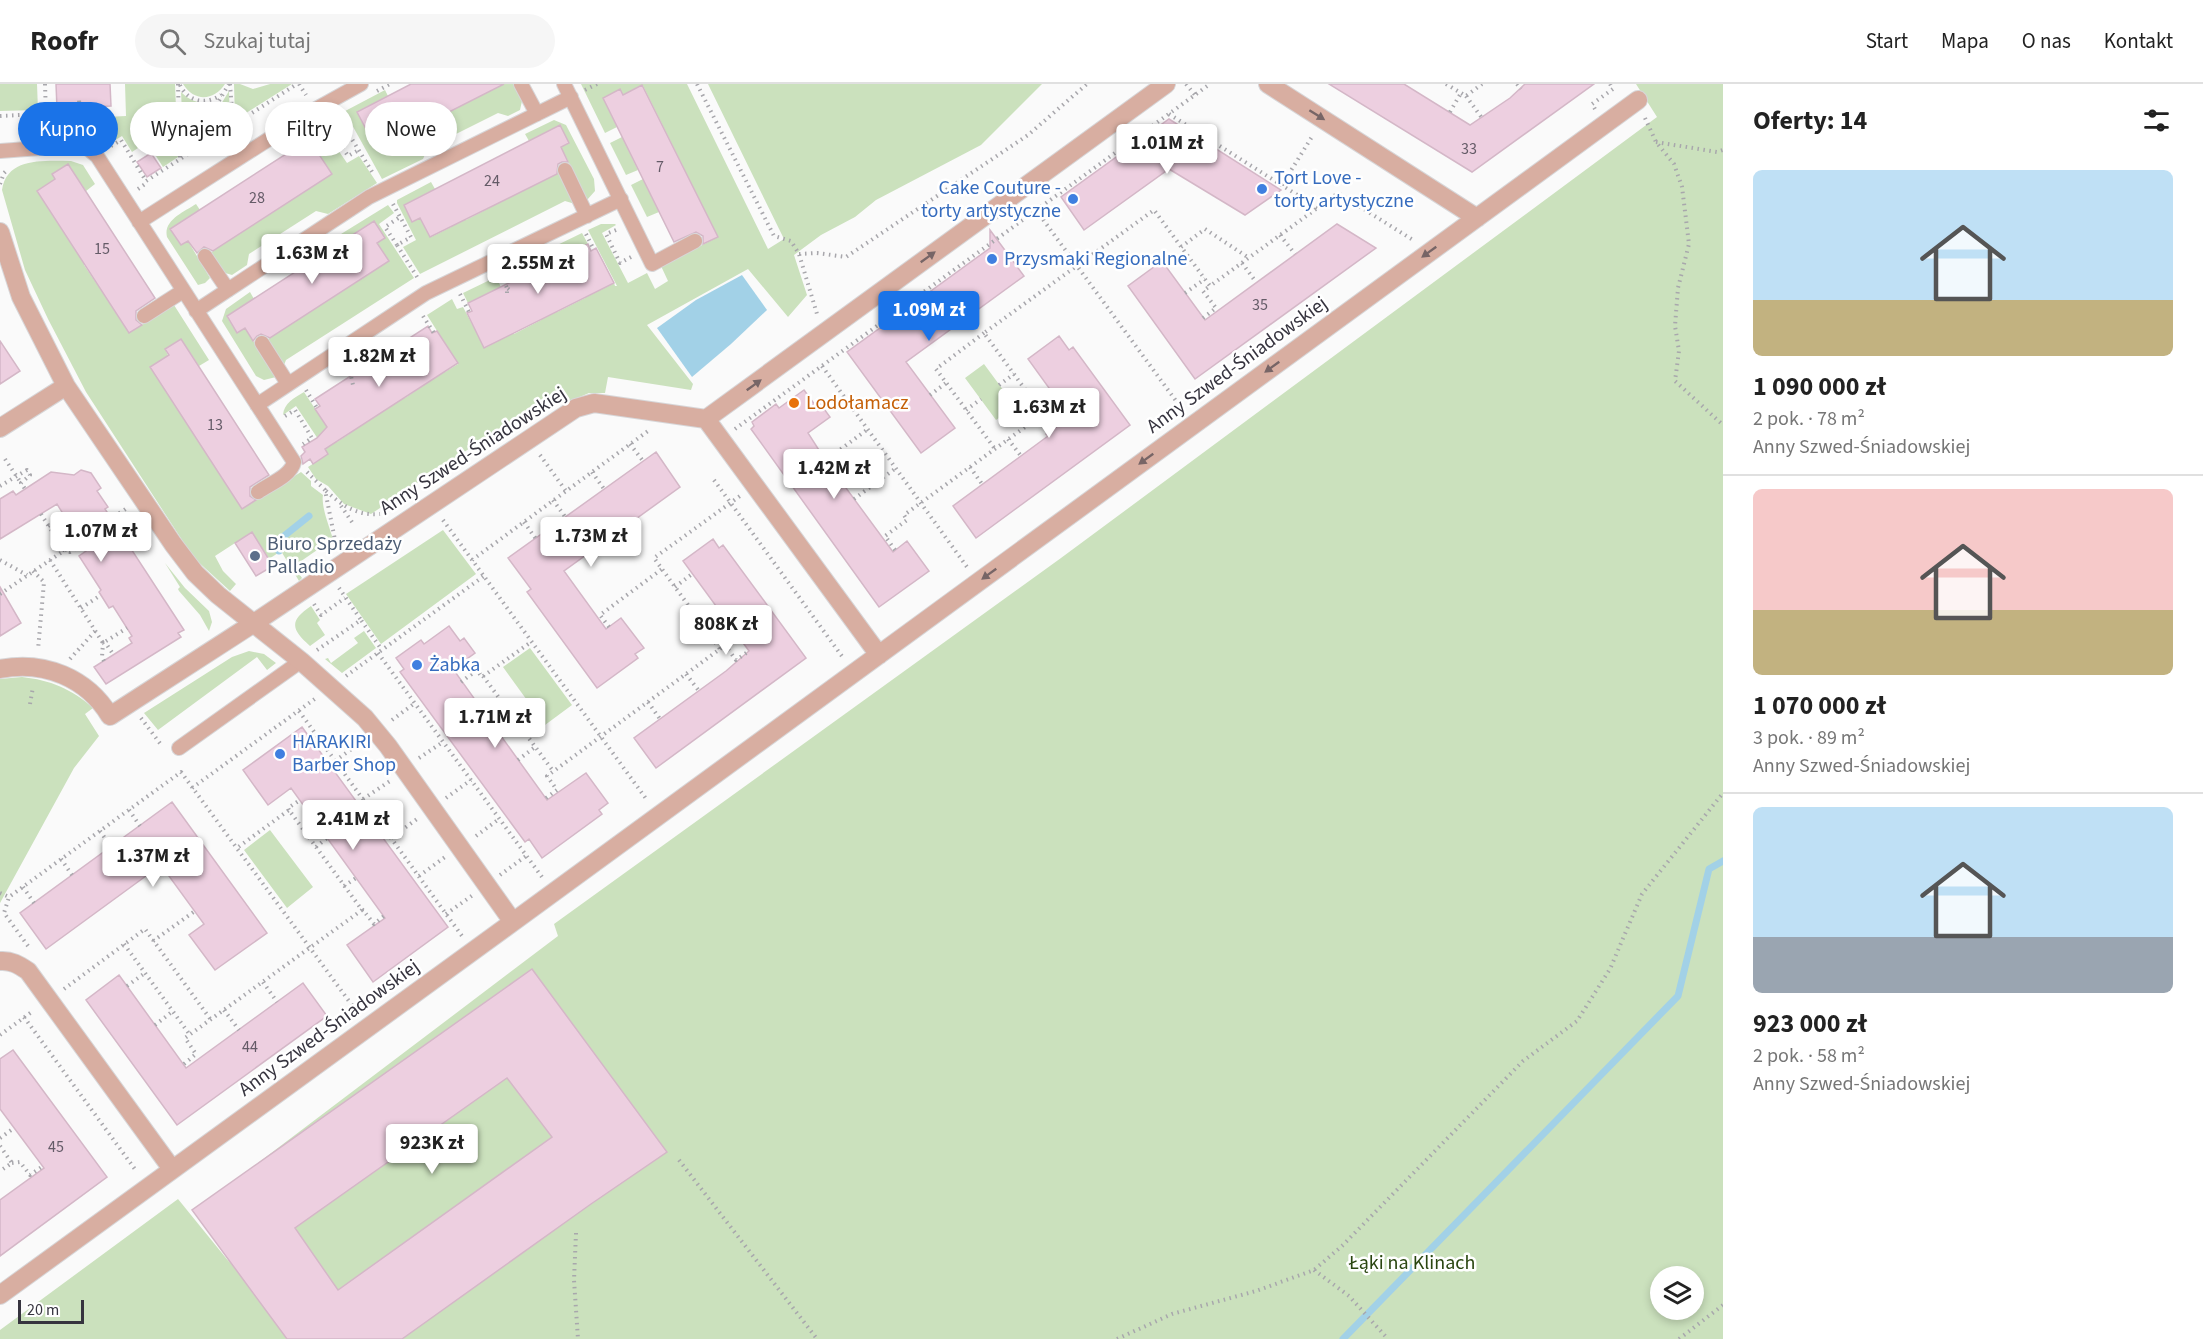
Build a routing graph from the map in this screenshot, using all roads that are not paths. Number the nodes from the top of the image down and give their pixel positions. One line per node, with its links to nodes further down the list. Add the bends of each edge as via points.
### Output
1 (522, 84): 8 (lane)
2 (564, 84): 6 (lane)
3 (1166, 84): 26 (street, one-way to 3)
4 (1268, 84): 12 (street, one-way to 12)
5 (365, 89): 13 (lane, via 316,109)
6 (576, 94): 8 (lane); 11 (lane)
7 (1638, 100): 12 (street, Anny Szwed-Śniadowskiej)
8 (537, 114): 18 (lane, via 369,197)
9 (0, 151): 13 (lane, via 86,147 97,156)
10 (565, 170): 14 (lane)
11 (621, 199): 14 (lane); 16 (lane, via 652,264)
12 (1477, 218): 30 (street, Anny Szwed-Śniadowskiej, one-way to 30)
13 (139, 222): 19 (lane)
14 (586, 223): 24 (lane, via 426,293)
15 (0, 232): 23 (street, via 21,297)
16 (695, 241)
17 (205, 256): 18 (lane)
18 (228, 290): 20 (lane)
19 (183, 291): 20 (lane); 21 (lane)
20 (196, 311): 25 (lane)
21 (144, 316)
22 (262, 343): 24 (lane)
23 (66, 386): 27 (street); 29 (street, via 195,573)
24 (292, 389): 25 (lane)
25 (257, 405): 28 (lane, via 294,462 287,473)
26 (706, 419): 29 (street, Anny Szwed-Śniadowskiej, via 594,403 576,408); 30 (street)
27 (0, 428)
28 (258, 492)
29 (254, 623): 31 (street); 32 (street, Anny Szwed-Śniadowskiej, via 110,716 95,695 58,673 36,667)
30 (879, 655): 34 (street, Anny Szwed-Śniadowskiej)
31 (301, 661): 33 (lane); 34 (street, via 365,718 388,746)
32 (0, 669)
33 (179, 748)
34 (513, 922): 36 (street, Anny Szwed-Śniadowskiej)
35 (0, 961): 36 (street, via 18,964 28,971)
36 (172, 1169): 37 (street, Anny Szwed-Śniadowskiej)
37 (0, 1295)

